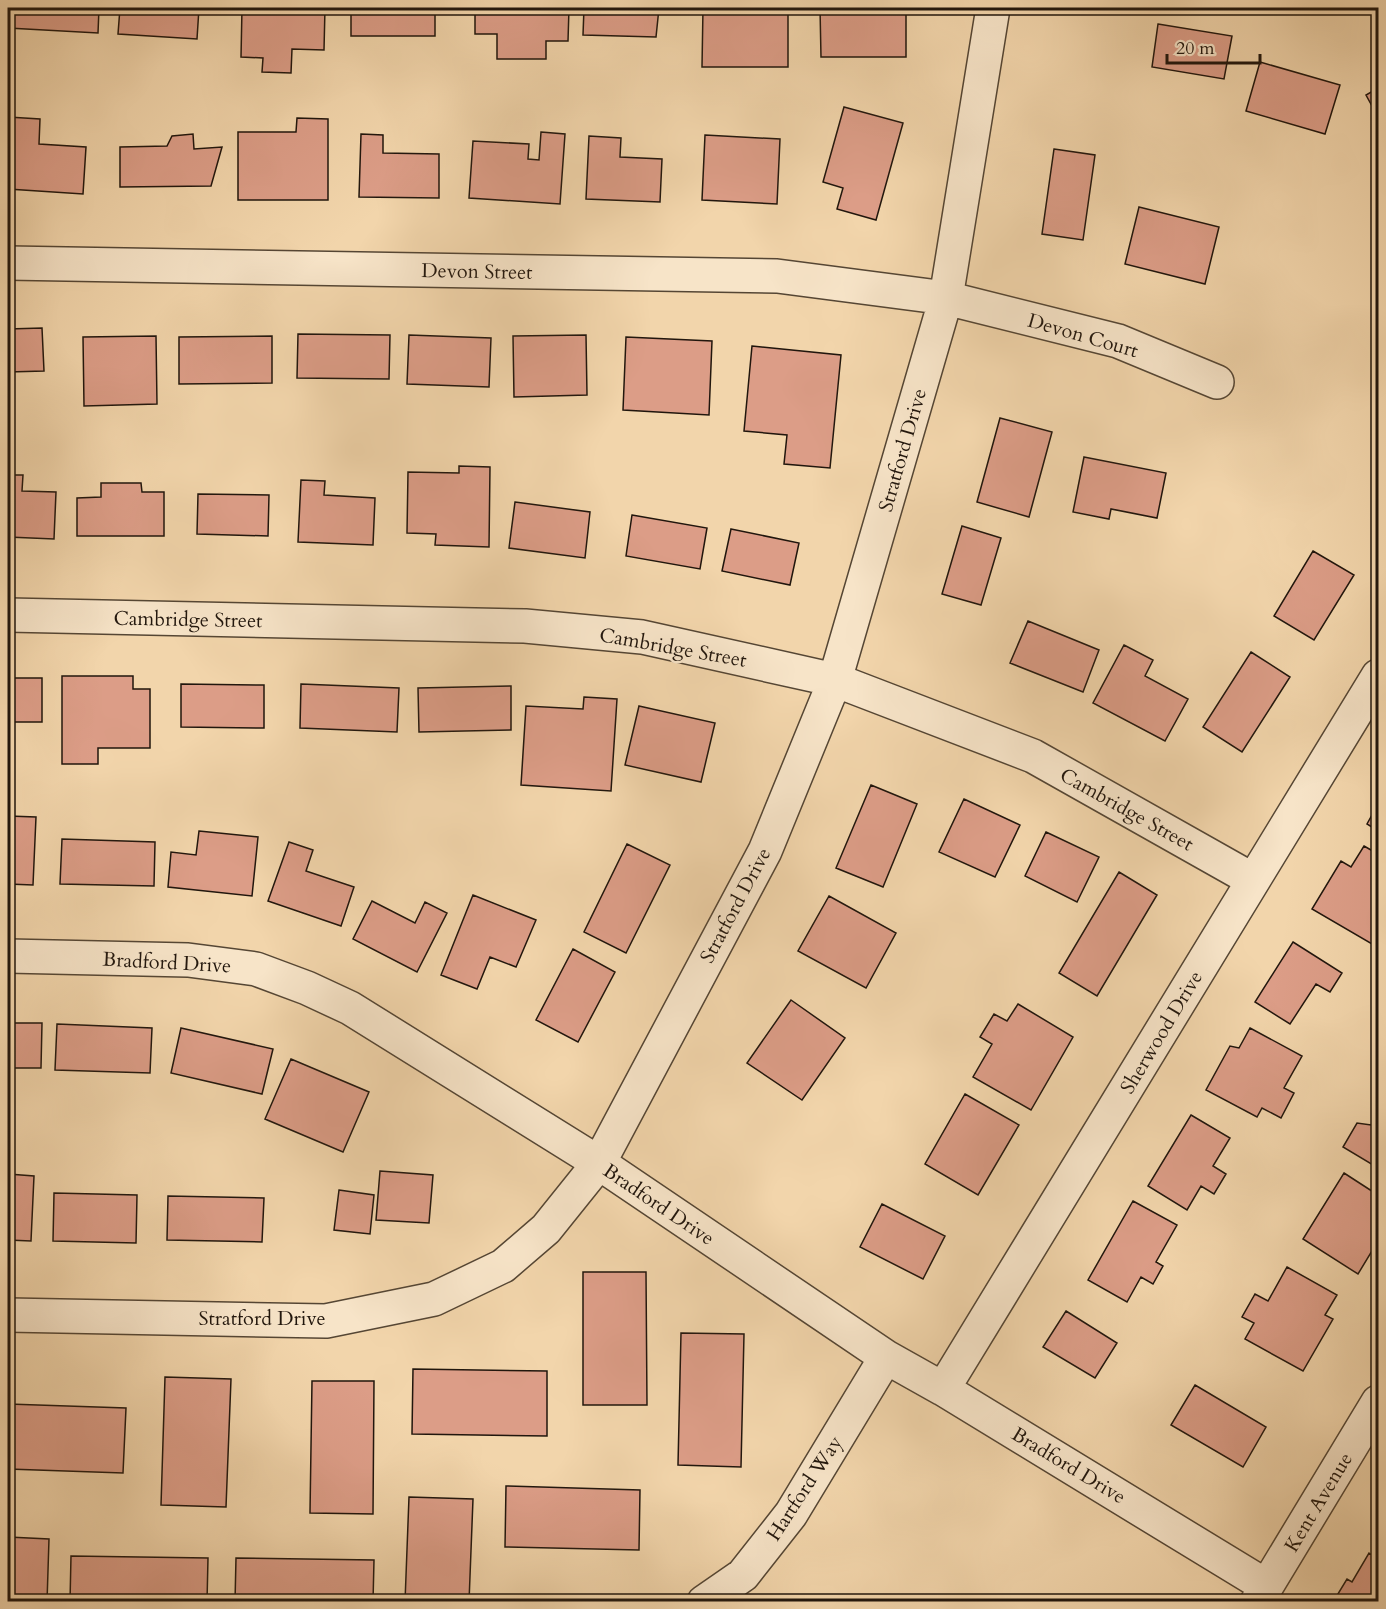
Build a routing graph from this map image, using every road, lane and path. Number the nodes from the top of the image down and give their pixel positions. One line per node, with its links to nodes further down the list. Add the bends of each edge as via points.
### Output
1 (993, 8): 3 (street, Stratford Drive)
2 (8, 263): 3 (street, Devon Street, via 777,276)
3 (946, 298): 4 (street, Devon Court, via 1118,341); 7 (street, Stratford Drive)
4 (1217, 382)
5 (8, 615): 7 (street, Cambridge Street, via 525,626 642,637)
6 (1378, 676): 8 (street, Sherwood Drive)
7 (835, 680): 8 (street, Cambridge Street, via 1033,756); 10 (street, Stratford Drive, via 765,851)
8 (1253, 880): 13 (street, Sherwood Drive)
9 (8, 956): 10 (street, Bradford Drive, via 189,960 256,969 350,1008)
10 (599, 1163): 11 (street, Stratford Drive, via 546,1229 502,1266 434,1299 326,1321); 12 (street, Bradford Drive)
11 (8, 1315)
12 (886, 1357): 13 (street, Bradford Drive); 16 (street, Hartford Way, via 791,1514 743,1575)
13 (944, 1389): 15 (street, Bradford Drive)
14 (1378, 1402): 15 (street, Kent Avenue)
15 (1261, 1594)
16 (704, 1602)

